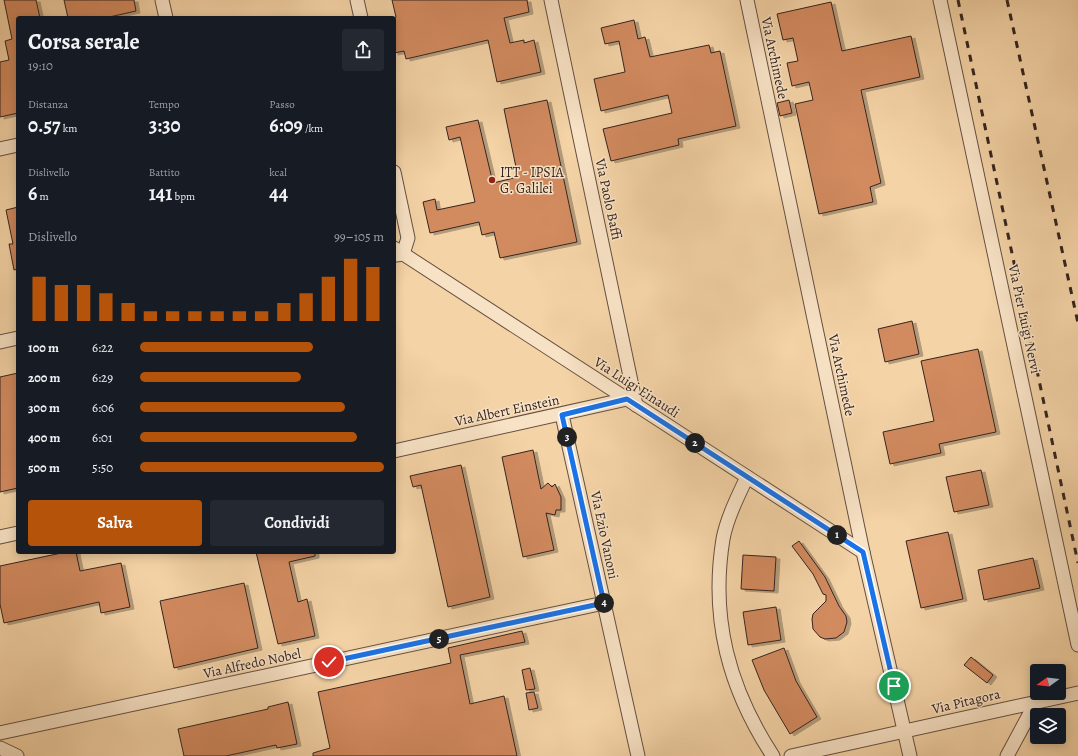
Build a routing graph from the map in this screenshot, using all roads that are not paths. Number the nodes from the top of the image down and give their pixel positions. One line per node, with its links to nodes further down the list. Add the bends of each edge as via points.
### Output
1 (162, 0): 6 (street)
2 (357, 0): 7 (street)
3 (551, 0): 14 (street, Via Paolo Baffi)
4 (746, 0): 20 (street, Via Archimede)
5 (940, 0): 22 (street, Via Pier Luigi Nervi)
6 (166, 16)
7 (361, 16)
8 (16, 145): 9 (street)
9 (0, 149)
10 (396, 181): 11 (street, via 408,238)
11 (397, 253): 14 (street, Via Luigi Einaudi)
12 (16, 338): 13 (street)
13 (0, 342)
14 (632, 402): 15 (street, Via Albert Einstein); 17 (street, Via Luigi Einaudi)
15 (562, 415): 16 (street, Via Albert Einstein); 21 (street, Via Ezio Vanoni)
16 (396, 451)
17 (747, 477): 20 (street, Via Luigi Einaudi); 30 (street, via 724,538 718,591 722,636 733,677 754,728)
18 (16, 533): 19 (street)
19 (0, 537)
20 (863, 552): 25 (street, Via Archimede)
21 (604, 603): 26 (street, Via Alfredo Nobel); 29 (street, Via Ezio Vanoni)
22 (1078, 645)
23 (1078, 693): 24 (street, Via Pitagora)
24 (1036, 702): 25 (street, Via Pitagora); 33 (street)
25 (905, 731): 31 (street, Via Pitagora); 32 (street, Via Archimede)
26 (0, 733)
27 (0, 748): 28 (street)
28 (17, 756)
29 (638, 756)
30 (773, 756)
31 (791, 756)
32 (910, 756)
33 (1008, 756)

